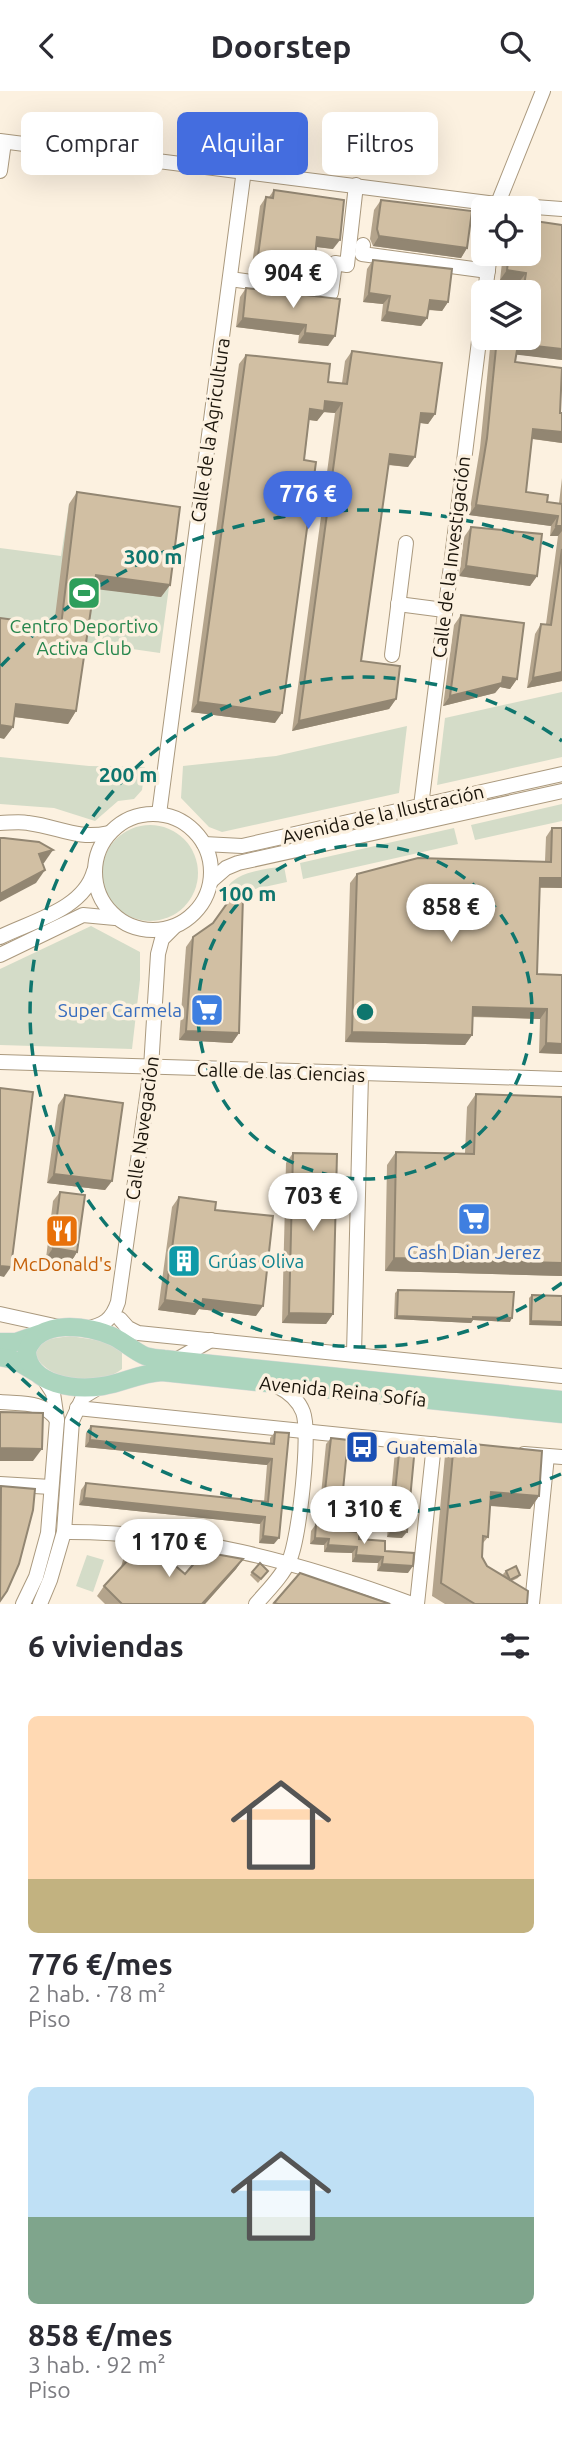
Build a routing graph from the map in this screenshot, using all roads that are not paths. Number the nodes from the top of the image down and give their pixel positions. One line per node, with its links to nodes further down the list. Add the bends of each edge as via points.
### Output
1 (543, 91): 8 (street)
2 (2, 141): 3 (street); 4 (street)
3 (177, 162)
4 (0, 171)
5 (243, 175): 15 (street, Calle de la Agricultura)
6 (281, 175): 7 (street)
7 (356, 185): 9 (street); 15 (street, via 347,265 335,263 331,293)
8 (500, 196)
9 (471, 202)
10 (541, 208): 11 (street)
11 (562, 209)
12 (363, 245): 14 (street, via 362,254)
13 (489, 266): 14 (street)
14 (488, 271): 16 (street)
15 (230, 279): 25 (street, Calle de la Agricultura)
16 (487, 280)
17 (478, 350): 20 (street, Calle de la Investigación)
18 (406, 543): 19 (street)
19 (398, 604): 20 (street); 21 (street)
20 (444, 610): 24 (street, Calle de la Investigación)
21 (392, 655)
22 (562, 774): 24 (street, Avenida de la Ilustración)
23 (562, 791): 31 (street, Avenida de la Ilustración, via 238,863)
24 (421, 806): 29 (street, Avenida de la Ilustración, via 242,846)
25 (159, 814): 27 (street, via 124,821); 29 (street, via 183,822)
26 (0, 823): 28 (street, via 27,823)
27 (109, 833): 28 (street); 30 (street)
28 (74, 836): 30 (street, via 87,848)
29 (204, 844): 31 (street, via 211,862)
30 (95, 867): 32 (street, via 102,900); 35 (street, via 90,884 72,902)
31 (211, 881): 33 (street, via 203,903)
32 (117, 918): 34 (street); 37 (street, via 83,915)
33 (174, 927): 34 (street); 36 (street, Calle Navegación, via 162,939)
34 (139, 929): 36 (street, via 152,940)
35 (0, 937)
36 (158, 954): 39 (street, Calle Navegación)
37 (0, 955)
38 (0, 1062): 39 (street, Calle de las Ciencias)
39 (151, 1068): 40 (street, Calle de las Ciencias); 42 (street, Calle Navegación)
40 (360, 1074): 41 (street, Calle de las Ciencias); 51 (street)
41 (562, 1079)
42 (118, 1302): 44 (street); 46 (street, via 106,1323)
43 (0, 1314): 45 (street)
44 (120, 1319): 48 (street, via 138,1333); 50 (street)
45 (61, 1328): 46 (main road, Avenida Reina Sofía); 47 (main road, Avenida Reina Sofía)
46 (83, 1329): 50 (main road, Avenida Reina Sofía, via 111,1336)
47 (38, 1334): 49 (main road); 54 (main road, via 27,1351)
48 (211, 1340): 51 (street); 53 (street)
49 (0, 1342)
50 (127, 1346): 53 (main road, Avenida Reina Sofía, via 144,1356); 56 (main road, via 133,1363)
51 (354, 1354): 55 (street)
52 (0, 1357): 54 (main road, via 15,1360)
53 (176, 1360): 59 (main road, Avenida Reina Sofía)
54 (40, 1376): 58 (main road, via 71,1386); 63 (street, via 53,1393)
55 (562, 1376)
56 (124, 1379): 57 (main road, Avenida Reina Sofía, via 162,1372); 58 (main road, Avenida Reina Sofía)
57 (273, 1383): 62 (main road, Avenida Reina Sofía); 64 (street, via 296,1400)
58 (99, 1387): 61 (street)
59 (562, 1400)
60 (0, 1402): 63 (street, via 38,1405 50,1410)
61 (76, 1408): 64 (street); 72 (street)
62 (562, 1414)
63 (57, 1420): 71 (street)
64 (306, 1431): 65 (street); 73 (street, via 297,1533)
65 (434, 1444): 66 (street); 77 (street)
66 (484, 1450)
67 (509, 1452): 68 (street)
68 (547, 1456): 69 (street); 78 (street)
69 (562, 1457)
70 (0, 1485): 71 (street)
71 (51, 1487): 74 (street, via 48,1533)
72 (64, 1532): 73 (street, via 166,1537); 75 (street)
73 (289, 1562): 76 (street); 77 (street)
74 (23, 1604)
75 (40, 1604)
76 (256, 1604)
77 (414, 1604)
78 (531, 1604)

